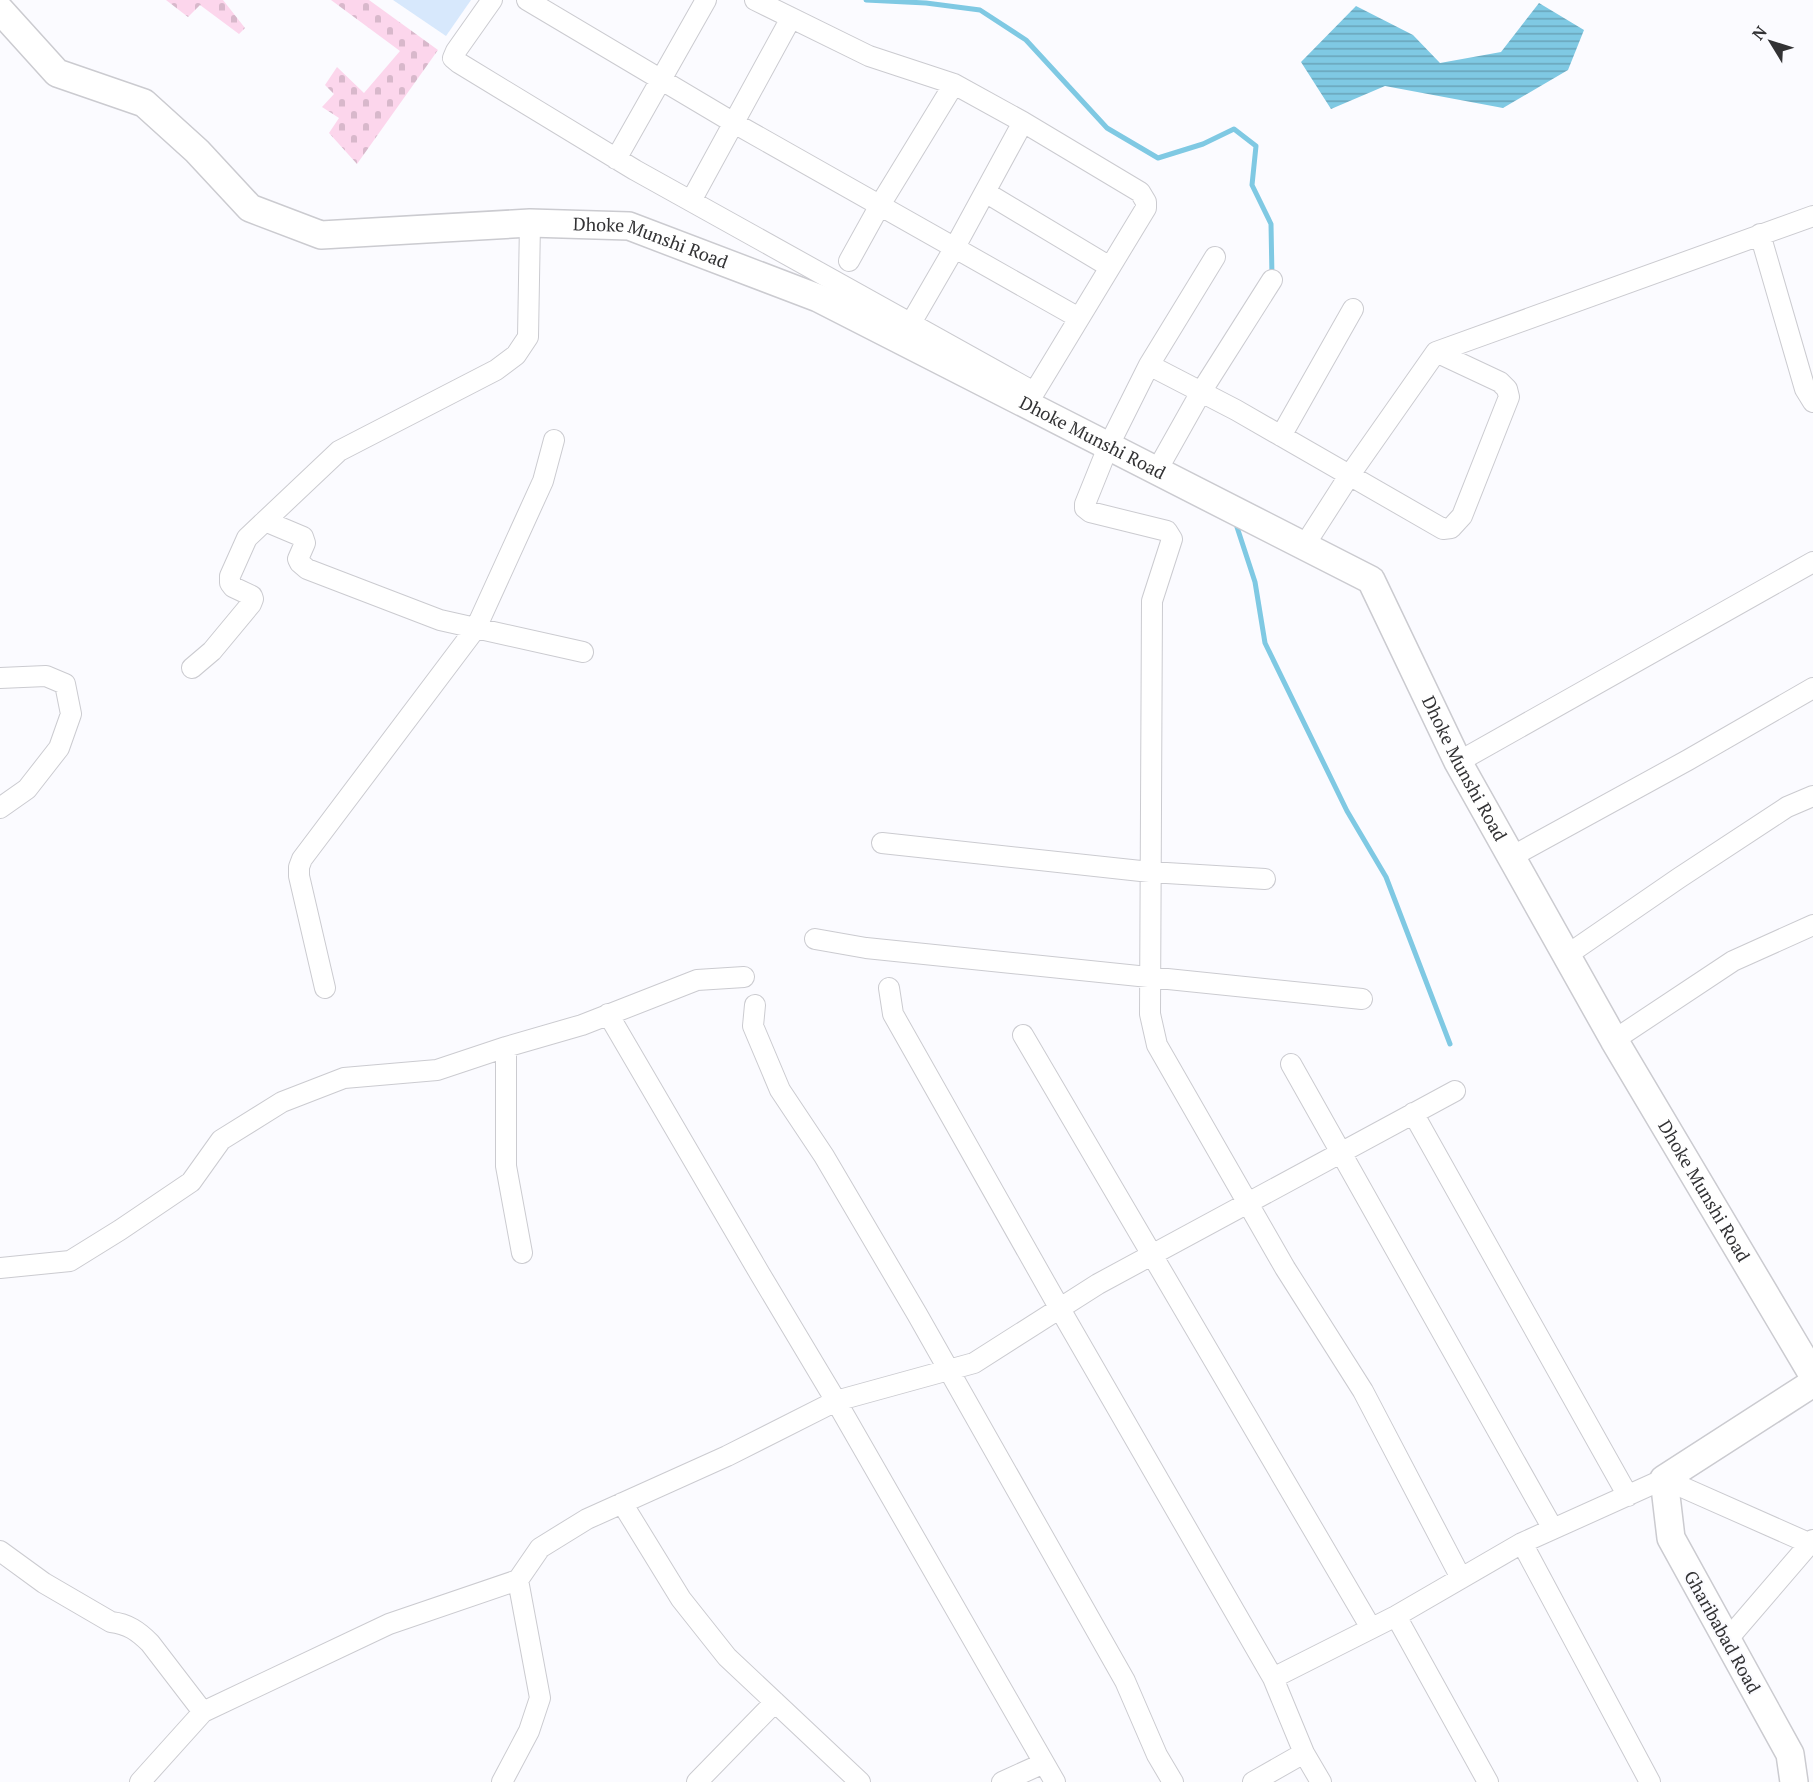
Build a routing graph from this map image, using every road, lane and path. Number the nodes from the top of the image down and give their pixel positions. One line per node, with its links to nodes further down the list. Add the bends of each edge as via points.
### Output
1 (492, 0): 11 (street, via 453,58)
2 (527, 0): 7 (street)
3 (706, 0): 7 (street)
4 (755, 0): 6 (street)
5 (0, 10): 16 (street, Dhoke Munshi Road, via 57,73 144,103 197,151 250,208 321,236)
6 (791, 18): 8 (street, via 869,56); 10 (street)
7 (660, 80): 10 (street); 11 (street)
8 (954, 84): 9 (street); 14 (street)
9 (1023, 122): 12 (street); 21 (street, via 1140,192 1146,202)
10 (734, 123): 13 (street); 14 (street)
11 (616, 159): 13 (street)
12 (985, 192): 18 (street); 21 (street)
13 (692, 201): 25 (street)
14 (880, 205): 18 (street); 20 (street)
15 (1813, 216): 17 (street)
16 (530, 223): 29 (street, Dhoke Munshi Road, via 629,226 818,298); 36 (street, via 528,337 516,355 496,370 339,451)
17 (1760, 234): 26 (street); 30 (street, via 1805,389)
18 (955, 247): 24 (street); 25 (street)
19 (1215, 256): 27 (street)
20 (849, 261)
21 (1110, 267): 24 (street)
22 (1272, 280): 28 (street)
23 (1353, 309): 31 (street)
24 (1079, 318): 29 (street)
25 (911, 323): 29 (street)
26 (1436, 352): 35 (street); 35 (street, via 1500,382 1509,397 1462,516 1451,528 1443,529)
27 (1149, 365): 28 (street); 33 (street)
28 (1201, 392): 31 (street); 34 (street)
29 (1030, 399): 33 (street, Dhoke Munshi Road)
30 (1813, 402)
31 (1281, 436): 35 (street)
32 (554, 440): 39 (street, via 543,481)
33 (1108, 447): 34 (street, Dhoke Munshi Road); 49 (street, via 1085,508 1167,531 1172,539 1152,601)
34 (1156, 472): 37 (street, Dhoke Munshi Road)
35 (1349, 476): 37 (street)
36 (265, 521): 39 (street, via 303,537 305,543 298,559 307,569 440,620); 41 (street, via 247,538 230,576 233,587 253,600 212,651)
37 (1304, 546): 44 (street, Dhoke Munshi Road, via 1371,580)
38 (1813, 562): 44 (street)
39 (476, 628): 40 (street); 56 (street, via 302,859 299,876)
40 (584, 652)
41 (192, 668)
42 (0, 678): 46 (street, via 46,676 65,684 71,714 58,748 27,789)
43 (1813, 688): 48 (street)
44 (1458, 762): 48 (street, Dhoke Munshi Road)
45 (1813, 796): 53 (street, via 1787,807)
46 (0, 808)
47 (882, 843): 49 (street)
48 (1512, 857): 53 (street, Dhoke Munshi Road)
49 (1150, 872): 50 (street); 55 (street)
50 (1265, 879)
51 (1813, 925): 62 (street, via 1733,961)
52 (815, 939): 55 (street, via 866,948)
53 (1567, 955): 62 (street, Dhoke Munshi Road)
54 (744, 977): 60 (street, via 697,980)
55 (1150, 977): 58 (street); 68 (street, via 1150,1014 1157,1046)
56 (325, 988)
57 (889, 988): 72 (street, via 893,1014)
58 (1362, 999)
59 (754, 1005): 73 (street, via 753,1026 780,1090 824,1156)
60 (609, 1014): 63 (street); 76 (street)
61 (1023, 1035): 70 (street)
62 (1614, 1040): 74 (street, Dhoke Munshi Road)
63 (506, 1047): 69 (street, via 506,1166); 71 (street, via 437,1070 344,1078 282,1102 221,1140 191,1182 70,1261)
64 (1291, 1064): 67 (street)
65 (1455, 1091): 66 (street)
66 (1413, 1113): 67 (street); 78 (street)
67 (1340, 1153): 68 (street); 80 (street)
68 (1247, 1203): 70 (street); 84 (street, via 1363,1390)
69 (522, 1252)
70 (1152, 1255): 72 (street); 87 (street)
71 (0, 1268)
72 (1060, 1309): 73 (street, via 974,1363); 89 (street)
73 (949, 1370): 76 (street); 100 (street, via 1125,1680)
74 (1813, 1375)
75 (1813, 1383): 77 (street)
76 (836, 1401): 79 (street); 93 (street)
77 (1664, 1479): 78 (street); 82 (street); 88 (street, Gharibabad Road, via 1671,1538)
78 (1628, 1496): 80 (street)
79 (622, 1503): 85 (street, via 540,1548); 90 (street, via 681,1599 728,1657)
80 (1553, 1529): 81 (street)
81 (1522, 1543): 84 (street); 104 (street)
82 (1812, 1543): 88 (street)
83 (0, 1551): 91 (street, via 53,1588 141,1635)
84 (1461, 1578): 86 (street)
85 (518, 1580): 91 (street, via 388,1624); 95 (street, via 540,1698 529,1731)
86 (1396, 1616): 87 (street); 103 (street)
87 (1371, 1628): 89 (street)
88 (1726, 1640): 105 (street, Gharibabad Road, via 1790,1754)
89 (1273, 1678): 92 (street)
90 (775, 1702): 96 (street); 97 (street)
91 (203, 1712): 94 (street)
92 (1304, 1753): 101 (street); 102 (street)
93 (1044, 1763): 98 (street); 99 (street)
94 (140, 1782)
95 (502, 1782)
96 (698, 1782)
97 (859, 1782)
98 (1002, 1782)
99 (1055, 1782)
100 (1173, 1782)
101 (1253, 1782)
102 (1321, 1782)
103 (1488, 1782)
104 (1650, 1782)
105 (1794, 1782)

